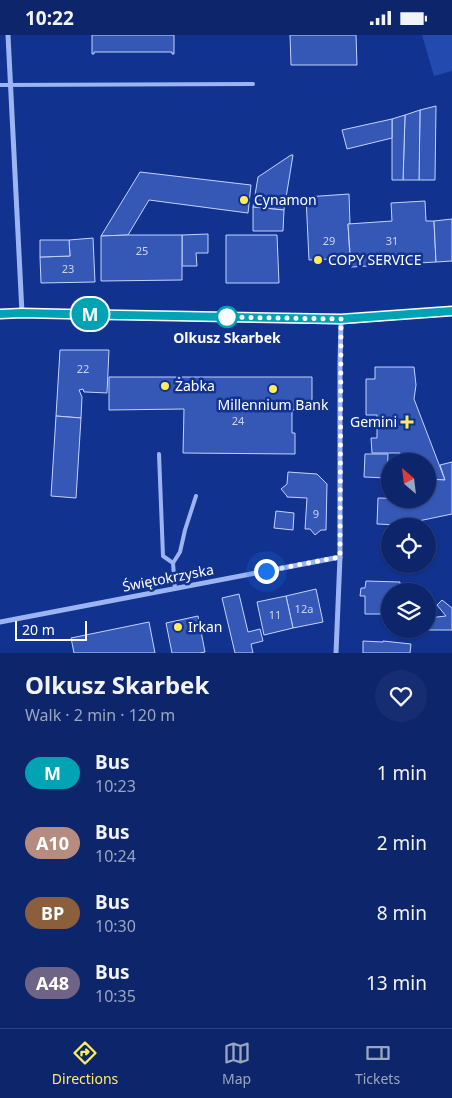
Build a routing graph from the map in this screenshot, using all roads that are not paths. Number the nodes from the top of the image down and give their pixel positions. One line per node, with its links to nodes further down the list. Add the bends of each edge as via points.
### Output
1 (8, 35): 4 (street)
2 (253, 84): 4 (lane)
3 (0, 85): 4 (lane)
4 (10, 85): 6 (street)
5 (452, 311): 8 (street)
6 (22, 313): 7 (street); 8 (street)
7 (0, 314)
8 (341, 319): 11 (street)
9 (159, 454): 12 (lane, via 163,556)
10 (196, 496): 12 (lane, via 180,552)
11 (340, 557): 13 (street, Świętokrzyska); 15 (street)
12 (172, 563): 13 (lane)
13 (175, 589): 14 (street, Świętokrzyska)
14 (0, 623)
15 (336, 653)

